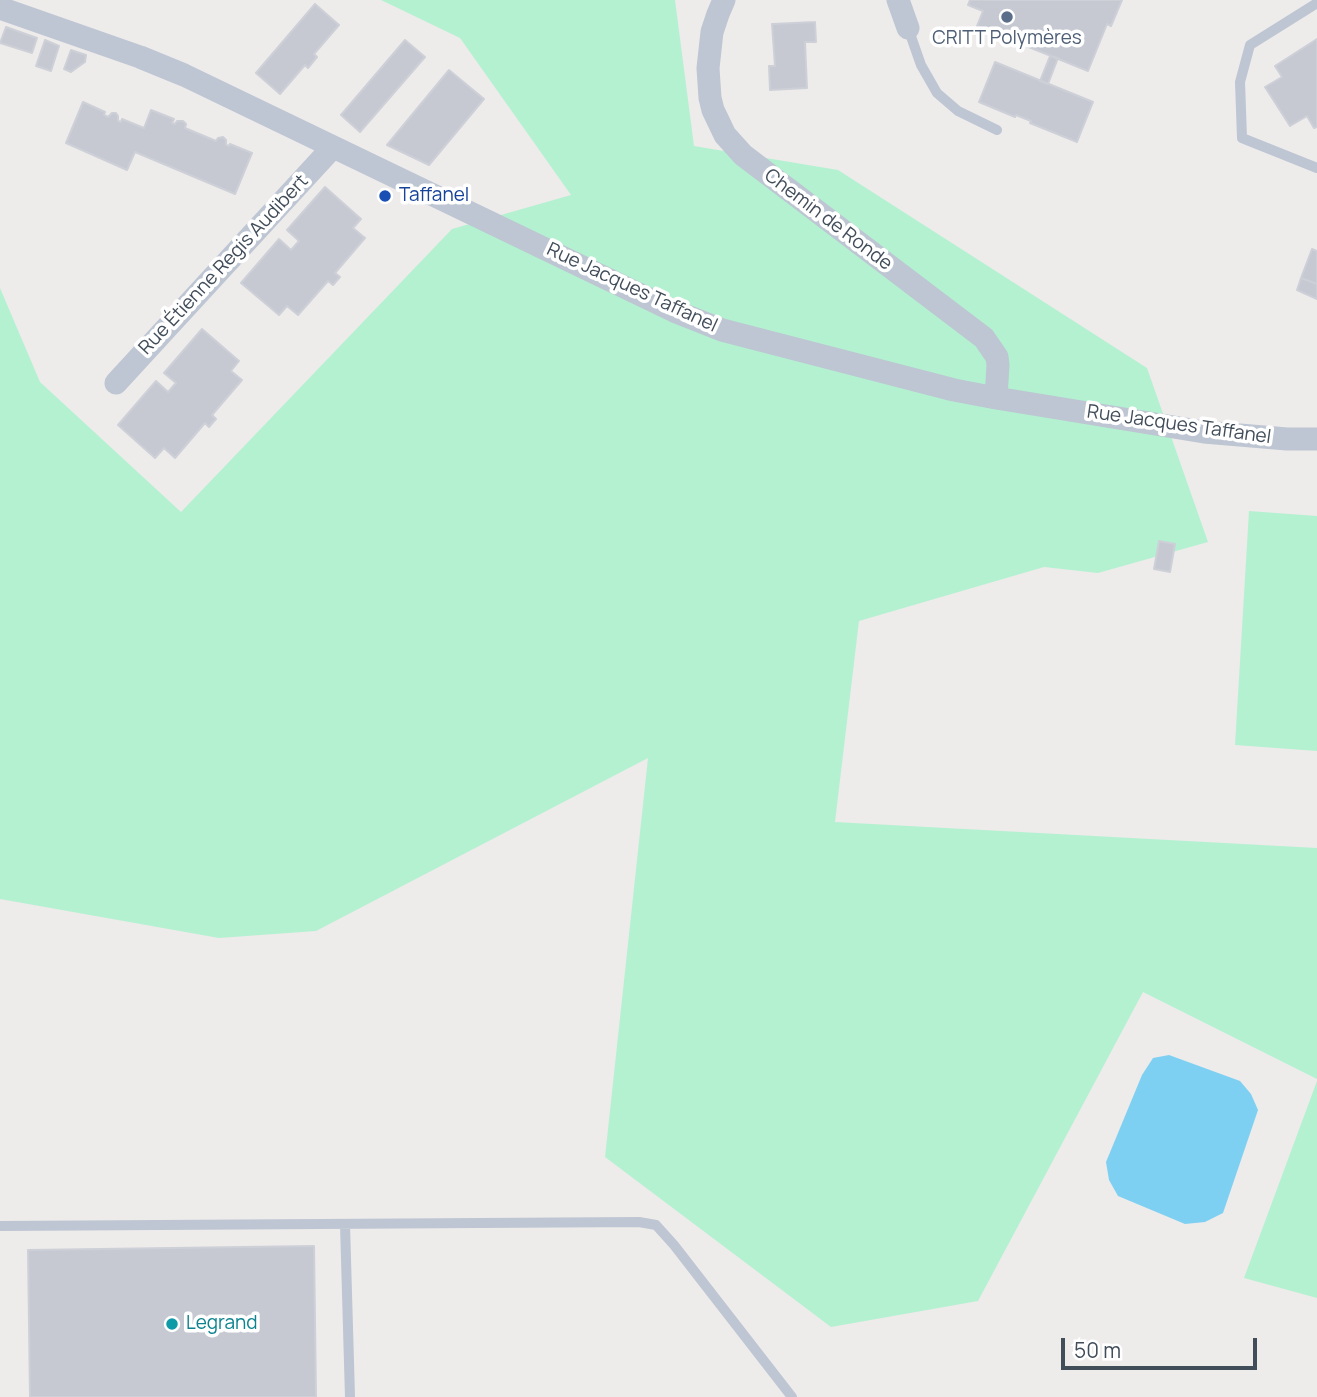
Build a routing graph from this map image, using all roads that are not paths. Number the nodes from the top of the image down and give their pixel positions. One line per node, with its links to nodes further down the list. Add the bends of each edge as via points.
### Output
1 (898, 0): 6 (street)
2 (1317, 3): 9 (lane, via 1250,45 1240,82 1242,138)
3 (719, 5): 11 (street, Chemin de Ronde, via 708,84 725,135 743,155 984,338 997,358)
4 (0, 8): 5 (street, Rue Jacques Taffanel)
5 (25, 9): 8 (street, Rue Jacques Taffanel, via 184,75)
6 (908, 28): 7 (lane, via 937,93 958,111)
7 (997, 130)
8 (332, 148): 10 (street, Rue Étienne Regis Audibert); 11 (street, Rue Jacques Taffanel, via 722,330)
9 (1317, 168)
10 (116, 383)
11 (996, 398): 12 (street, Rue Jacques Taffanel, via 1204,432)
12 (1317, 439)
13 (345, 1224): 14 (lane); 15 (lane); 16 (lane, via 656,1225)
14 (0, 1226)
15 (350, 1397)
16 (792, 1397)

